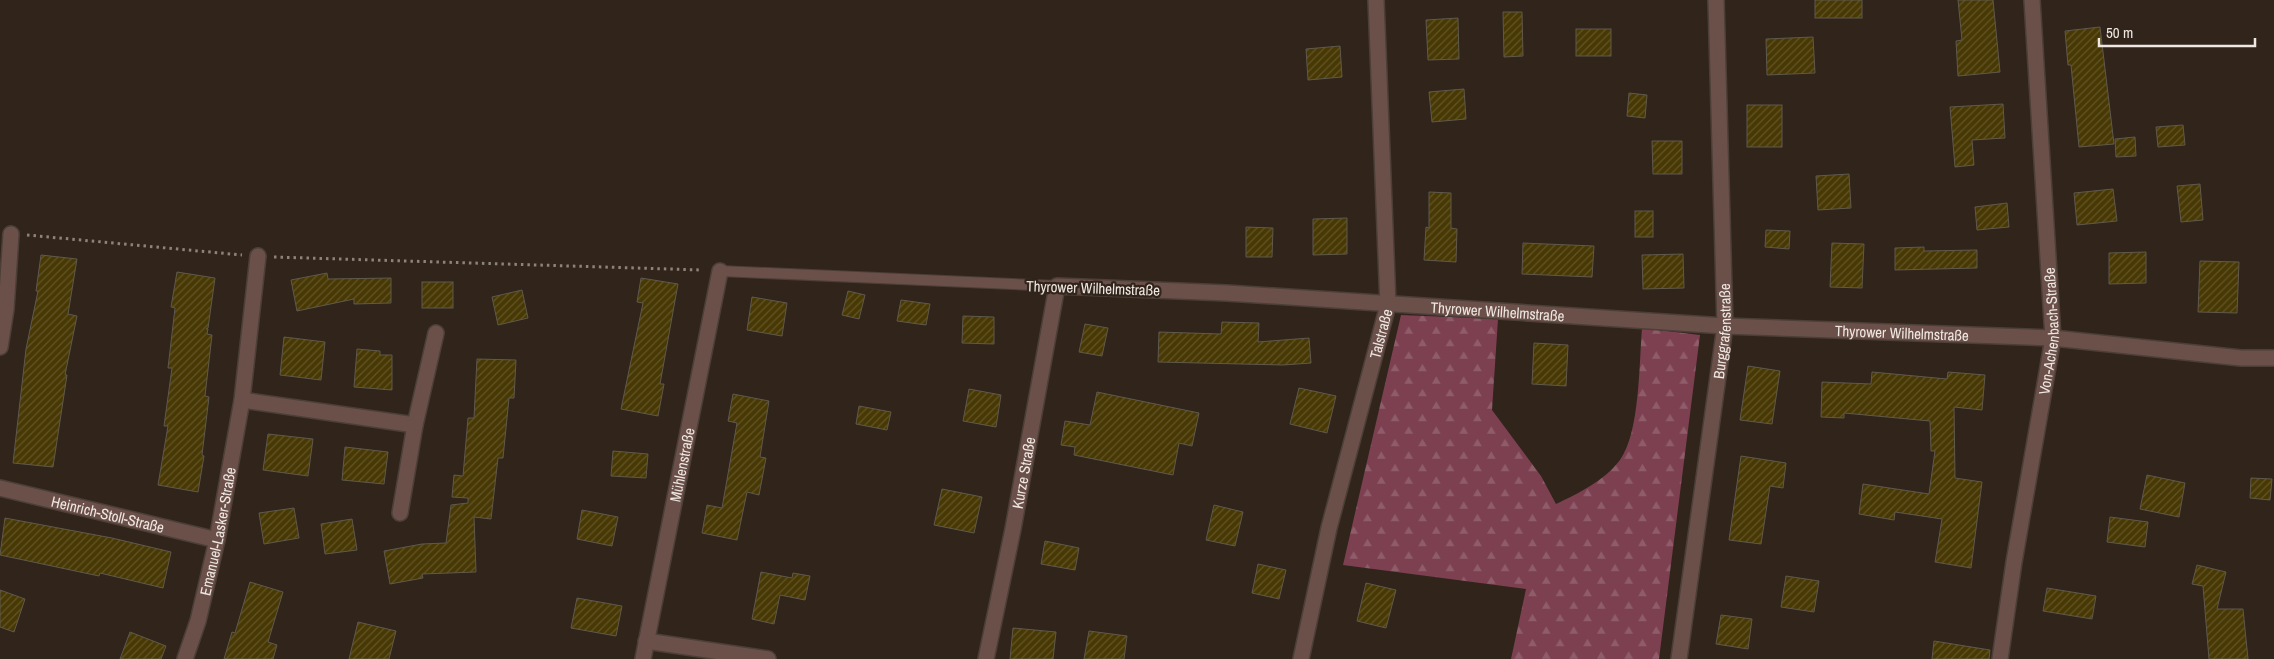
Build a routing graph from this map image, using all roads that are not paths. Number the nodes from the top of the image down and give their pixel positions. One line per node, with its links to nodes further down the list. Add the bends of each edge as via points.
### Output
1 (1376, 0): 8 (street, Talstraße)
2 (1716, 0): 9 (street, Burggrafenstraße)
3 (2032, 0): 11 (street, Von-Achenbach-Straße)
4 (11, 234): 12 (street)
5 (258, 256): 14 (street, Emanuel-Lasker-Straße)
6 (720, 271): 7 (lane, Thyrower Wilhelmstraße); 19 (street, Mühlenstraße)
7 (1057, 286): 8 (street, Thyrower Wilhelmstraße, via 1227,293); 23 (street, Kurze Straße)
8 (1388, 305): 9 (street, Thyrower Wilhelmstraße); 24 (street, Talstraße, via 1329,528)
9 (1725, 326): 11 (street, Thyrower Wilhelmstraße); 25 (street, Burggrafenstraße)
10 (436, 334): 15 (street)
11 (2053, 338): 13 (street, Thyrower Wilhelmstraße, via 2241,358); 26 (street, Von-Achenbach-Straße)
12 (0, 347)
13 (2274, 358)
14 (242, 400): 15 (street); 18 (street, Emanuel-Lasker-Straße)
15 (415, 425): 17 (street)
16 (0, 488): 18 (street, Heinrich-Stoll-Straße)
17 (400, 514)
18 (217, 540): 20 (street, Emanuel-Lasker-Straße, via 198,621)
19 (646, 641): 21 (street, Mühlenstraße); 22 (street)
20 (184, 659)
21 (643, 659)
22 (768, 659)
23 (986, 659)
24 (1301, 659)
25 (1679, 659)
26 (2000, 659)

